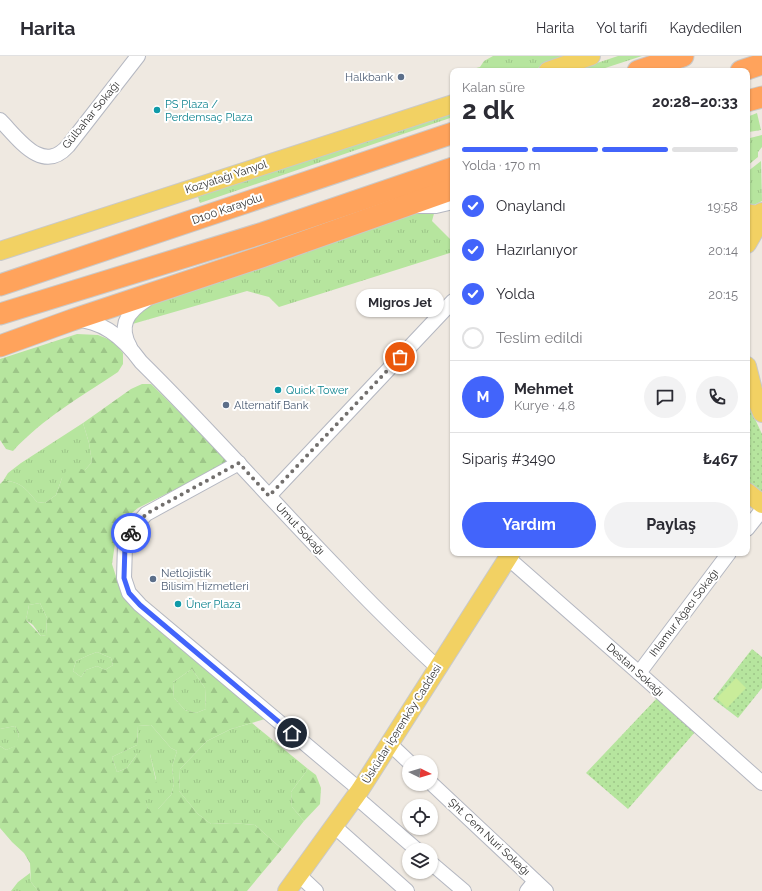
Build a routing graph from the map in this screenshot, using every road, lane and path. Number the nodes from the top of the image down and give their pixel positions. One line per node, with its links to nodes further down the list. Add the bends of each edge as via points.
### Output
1 (138, 56): 11 (street, Gülbahar Sokağı, via 60,153 48,157 35,154)
2 (591, 56): 5 (main road)
3 (683, 56): 6 (highway)
4 (762, 64): 7 (highway)
5 (557, 68)
6 (647, 68)
7 (750, 68)
8 (762, 97): 9 (highway)
9 (750, 100)
10 (450, 105): 22 (main road, Kozyatağı Yanyol)
11 (0, 120)
12 (450, 134): 23 (highway, D100 Karayolu)
13 (450, 169): 20 (highway)
14 (450, 190): 16 (highway)
15 (450, 203): 16 (street, via 436,206)
16 (407, 205): 24 (highway)
17 (762, 212): 18 (main road, via 757,215)
18 (750, 214)
19 (762, 222): 21 (main road)
20 (263, 233): 26 (highway); 28 (highway, via 132,286)
21 (750, 239)
22 (0, 251)
23 (0, 285)
24 (161, 291): 27 (highway); 30 (street, via 134,307 127,317 126,340)
25 (450, 304): 34 (street)
26 (0, 314)
27 (72, 320): 29 (highway); 30 (street, Umut Sokağı, via 84,320 112,331)
28 (0, 331)
29 (0, 346)
30 (134, 352): 33 (street, Umut Sokağı)
31 (750, 378): 32 (main road)
32 (762, 413)
33 (239, 463): 34 (street, Umut Sokağı); 46 (street, via 146,514 137,524 125,545 124,578 129,593)
34 (269, 496): 40 (street, Umut Sokağı, via 393,626)
35 (762, 510): 36 (street)
36 (750, 525)
37 (508, 556): 40 (main road, Üsküdar İçerenköy Caddesi)
38 (510, 556): 41 (street, Destan Sokağı)
39 (727, 556): 41 (street, Ihlamur Ağacı Sokağı)
40 (438, 668): 42 (main road, Üsküdar İçerenköy Caddesi)
41 (639, 673): 44 (street, Destan Sokağı)
42 (390, 744): 43 (street); 46 (main road, Üsküdar İçerenköy Caddesi)
43 (402, 755)
44 (762, 783)
45 (438, 790): 51 (street, Şht. Cem Nuri Sokağı)
46 (358, 794): 47 (main road, Üsküdar İçerenköy Caddesi); 48 (street)
47 (334, 826): 50 (main road, Üsküdar İçerenköy Caddesi); 54 (street)
48 (409, 843)
49 (438, 869): 55 (street)
50 (299, 875): 52 (main road, Üsküdar İçerenköy Caddesi); 53 (street)
51 (531, 886): 56 (street, Şht. Cem Nuri Sokağı)
52 (287, 891)
53 (316, 891)
54 (407, 891)
55 (464, 891)
56 (546, 891)

